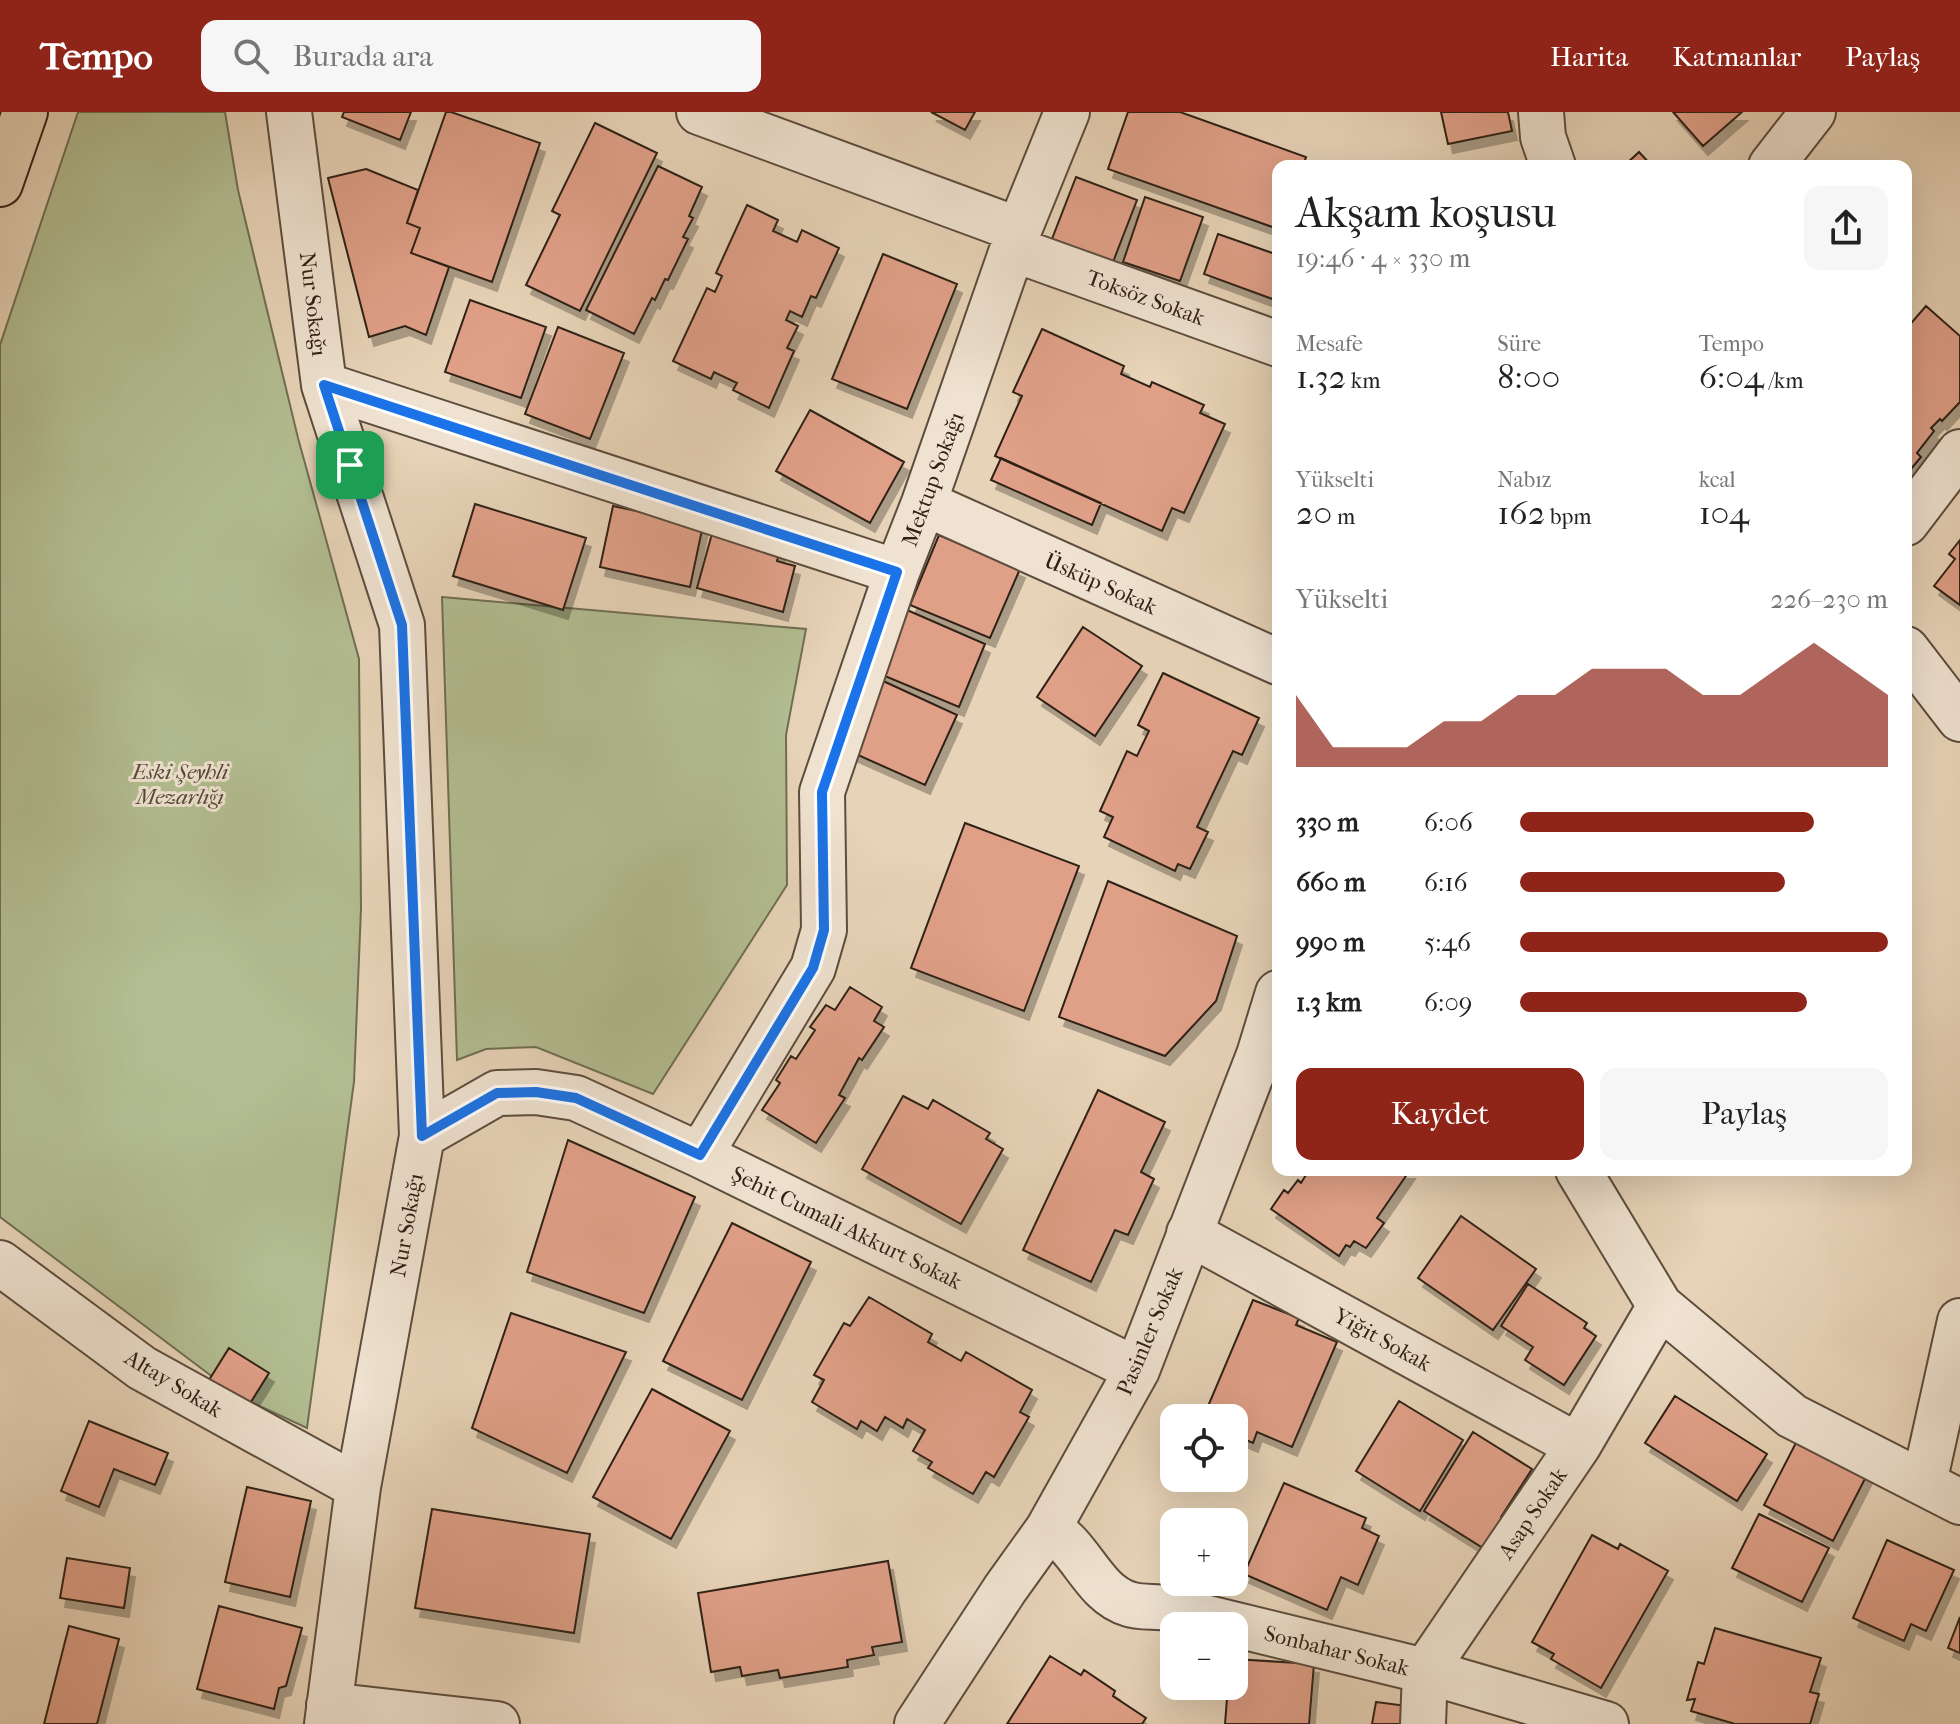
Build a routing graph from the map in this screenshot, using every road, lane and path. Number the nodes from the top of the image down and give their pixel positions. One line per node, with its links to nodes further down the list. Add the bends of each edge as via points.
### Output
1 (25, 112): 9 (main road)
2 (289, 112): 12 (street, Nur Sokağı)
3 (699, 112): 10 (street, Toksöz Sokak)
4 (1067, 112): 10 (street, Mektup Sokağı)
5 (1541, 112): 7 (street)
6 (1813, 112): 8 (street)
7 (1551, 160)
8 (1776, 160)
9 (0, 184)
10 (1016, 239): 11 (street, Toksöz Sokak); 14 (street, Mektup Sokağı)
11 (1272, 342)
12 (324, 385): 16 (street); 21 (street, Nur Sokağı, via 402,625)
13 (1960, 452): 15 (street)
14 (924, 503): 16 (street, Mektup Sokağı); 18 (street, Üsküp Sokak)
15 (1912, 515)
16 (897, 572): 22 (street, Mektup Sokağı, via 822,792 824,930 813,968)
17 (1912, 657): 19 (street)
18 (1272, 659)
19 (1960, 719)
20 (1272, 1013): 24 (street, Pasinler Sokak)
21 (422, 1136): 22 (street, Şehit Cumali Akkurt Sokak, via 497,1093 536,1092 576,1098); 30 (street, Nur Sokağı)
22 (700, 1155): 28 (street, Şehit Cumali Akkurt Sokak)
23 (1582, 1176): 26 (street)
24 (1189, 1233): 28 (street, Pasinler Sokak); 29 (street, Yiğit Sokak)
25 (0, 1263): 30 (street, Altay Sokak, via 142,1368)
26 (1660, 1306): 29 (street, Asap Sokak); 31 (street, via 1792,1416)
27 (1960, 1321): 31 (street)
28 (1137, 1370): 32 (street, Pasinler Sokak)
29 (1578, 1446): 33 (street, Asap Sokak)
30 (358, 1487): 34 (street, Nur Sokağı)
31 (1942, 1492)
32 (1048, 1529): 33 (street, Sonbahar Sokak, via 1061,1536 1102,1589 1129,1604 1167,1608); 36 (street, Pasinler Sokak)
33 (1425, 1671): 37 (street); 38 (street, Sonbahar Sokak)
34 (328, 1715): 35 (street)
35 (497, 1724)
36 (917, 1724)
37 (1423, 1724)
38 (1606, 1724)

